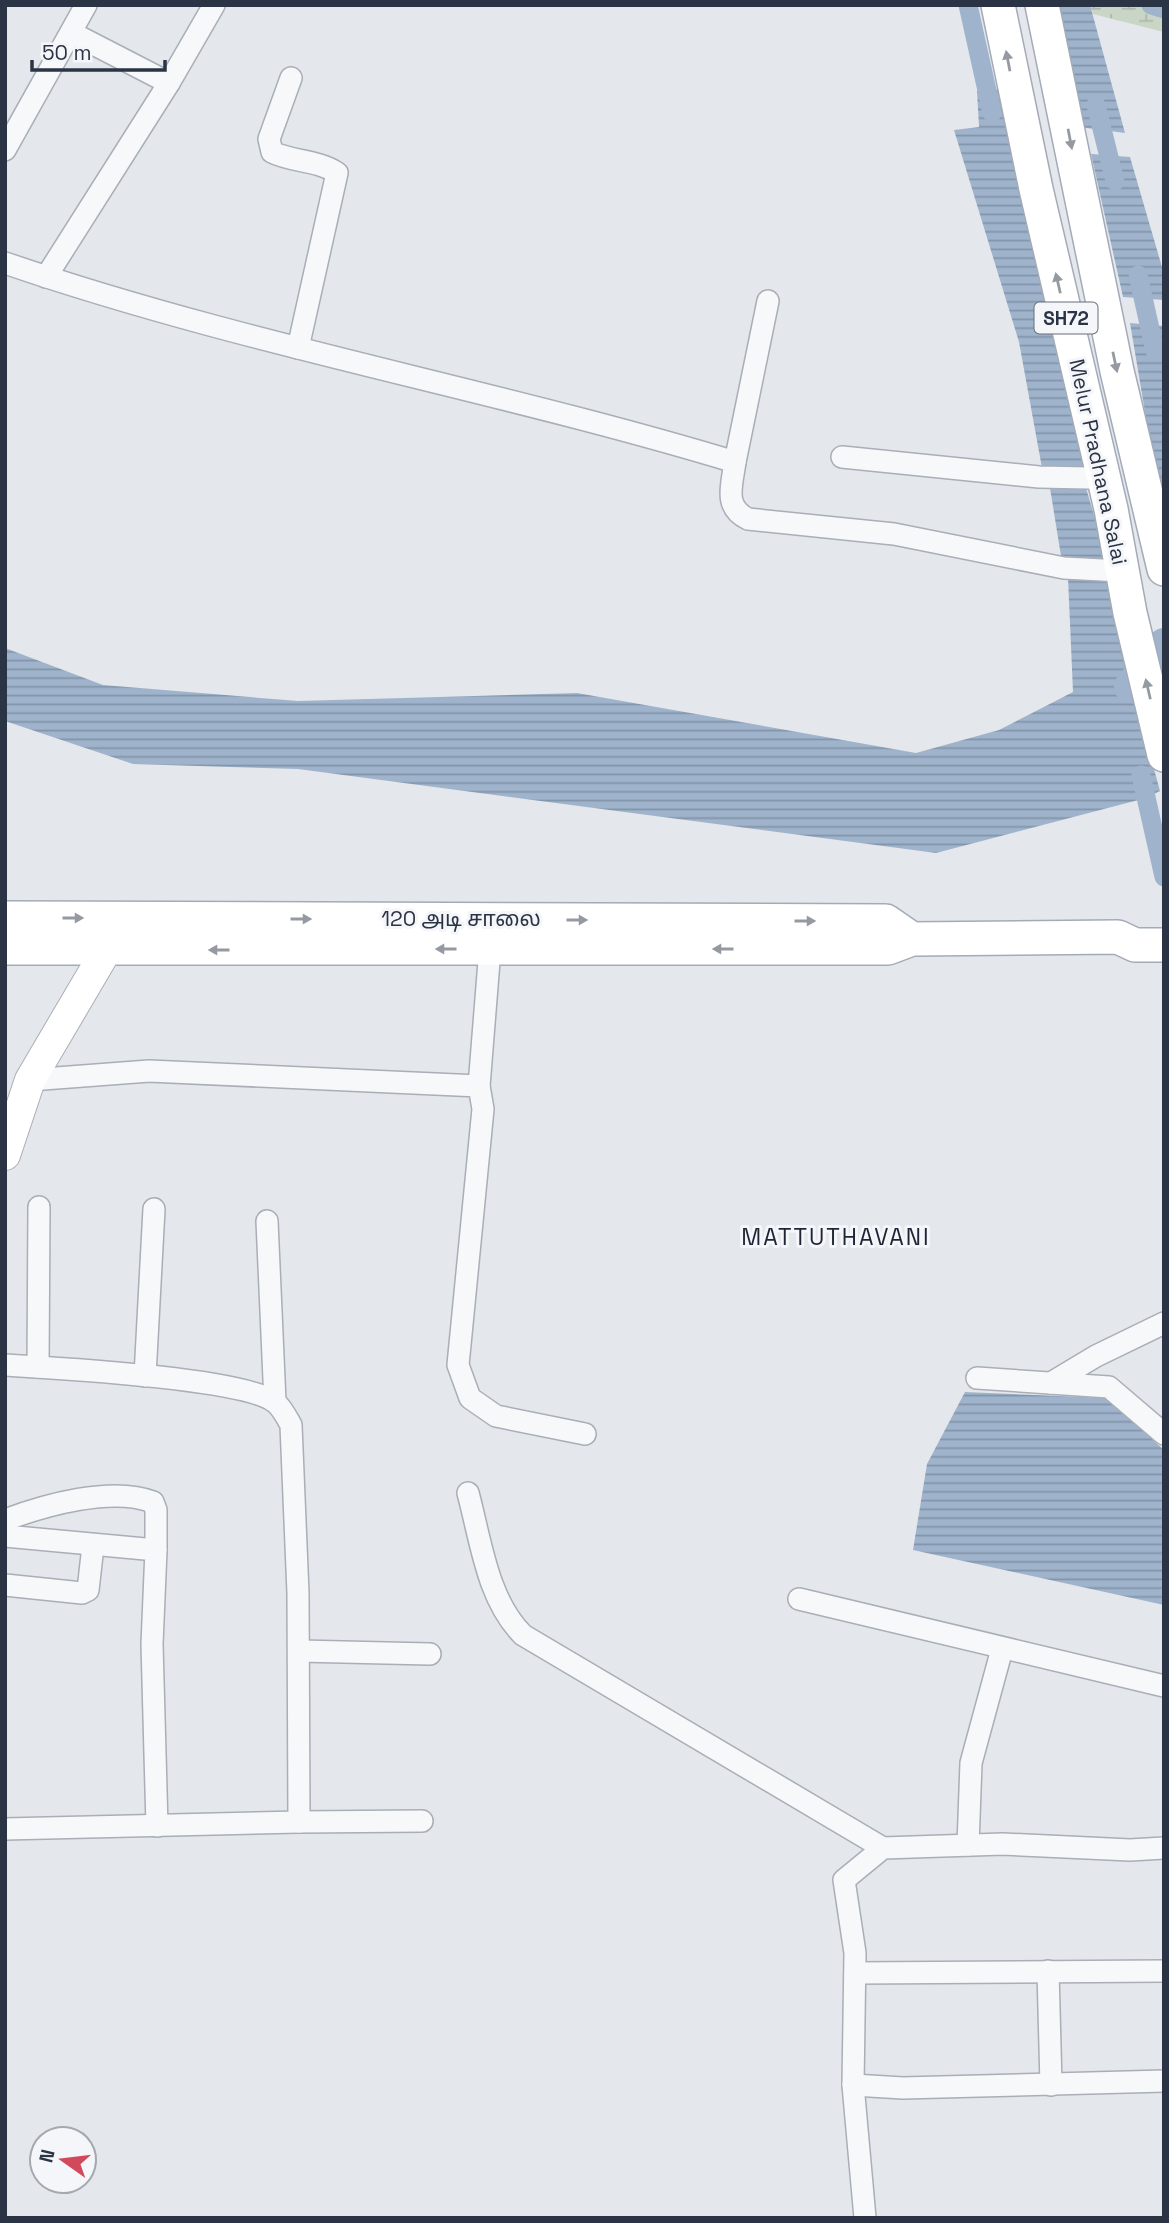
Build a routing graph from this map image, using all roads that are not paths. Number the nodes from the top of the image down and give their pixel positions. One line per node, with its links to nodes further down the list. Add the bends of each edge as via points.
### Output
1 (214, 5): 6 (street)
2 (76, 14): 6 (street); 7 (street)
3 (1000, 14): 14 (main road, Melur Pradhana Salai / SH72, one-way to 3)
4 (1044, 15): 15 (main road, Melur Pradhana Salai / SH72, one-way to 15, via 1117,371)
5 (291, 78): 11 (street, via 269,139 272,152 337,173)
6 (169, 83): 9 (street)
7 (5, 150)
8 (5, 263): 9 (street)
9 (47, 277): 11 (street)
10 (768, 301): 13 (street)
11 (298, 348): 13 (street, via 625,429)
12 (842, 457): 14 (street, via 1039,477)
13 (735, 462): 18 (street, via 729,501 748,519 894,534 1064,568)
14 (1096, 477): 16 (main road, Melur Pradhana Salai / SH72)
15 (1157, 505): 16 (street); 17 (main road, Melur Pradhana Salai / SH72)
16 (1111, 509): 18 (main road, Melur Pradhana Salai / SH72)
17 (1164, 569)
18 (1116, 570): 19 (main road, Melur Pradhana Salai / SH72, one-way to 18)
19 (1164, 755)
20 (5, 918): 21 (main road, 120 அடி சாலை, one-way to 21)
21 (117, 918): 23 (main road, 120 அடி சாலை, one-way to 23, via 886,921); 26 (street)
22 (1162, 935): 23 (main road, 120 அடி சாலை, via 1135,945 1118,937)
23 (912, 939): 25 (main road, 120 அடி சாலை, one-way to 25, via 888,948)
24 (5, 948): 26 (main road, 120 அடி சாலை)
25 (490, 949): 26 (main road, 120 அடி சாலை, one-way to 26); 28 (street)
26 (106, 951): 27 (street)
27 (30, 1080): 28 (street, via 149,1071); 29 (street)
28 (479, 1086): 40 (street, via 483,1109 458,1365 470,1398 496,1416)
29 (5, 1155)
30 (39, 1207): 35 (street)
31 (155, 1209): 36 (street)
32 (267, 1221): 39 (street)
33 (1164, 1323): 38 (street)
34 (5, 1365): 35 (street)
35 (38, 1367): 36 (street)
36 (145, 1376): 39 (street, via 246,1391)
37 (977, 1378): 38 (street)
38 (1051, 1383): 41 (street, via 1109,1387)
39 (275, 1402): 50 (street, via 291,1425)
40 (585, 1434)
41 (1164, 1434)
42 (468, 1493): 58 (street, via 498,1600 506,1618 523,1634)
43 (5, 1520): 46 (street, via 48,1505 142,1498 153,1502 156,1510)
44 (5, 1535): 45 (street)
45 (93, 1546): 46 (street); 47 (street, via 88,1590 82,1593)
46 (156, 1550): 55 (street, via 152,1644)
47 (5, 1585)
48 (799, 1599): 49 (street)
49 (1002, 1649): 52 (street); 57 (street, via 971,1763)
50 (299, 1651): 51 (street); 54 (street)
51 (430, 1654)
52 (1164, 1686)
53 (422, 1821): 54 (street)
54 (299, 1822): 55 (street)
55 (157, 1826): 56 (street)
56 (5, 1829)
57 (968, 1845): 58 (street); 59 (street)
58 (883, 1848): 62 (street, via 844,1880)
59 (1164, 1848)
60 (1164, 1970): 61 (street)
61 (1048, 1971): 62 (street); 65 (street)
62 (855, 1973): 64 (street)
63 (1164, 2081): 65 (street)
64 (853, 2085): 65 (street); 66 (street)
65 (1051, 2085)
66 (865, 2218)

